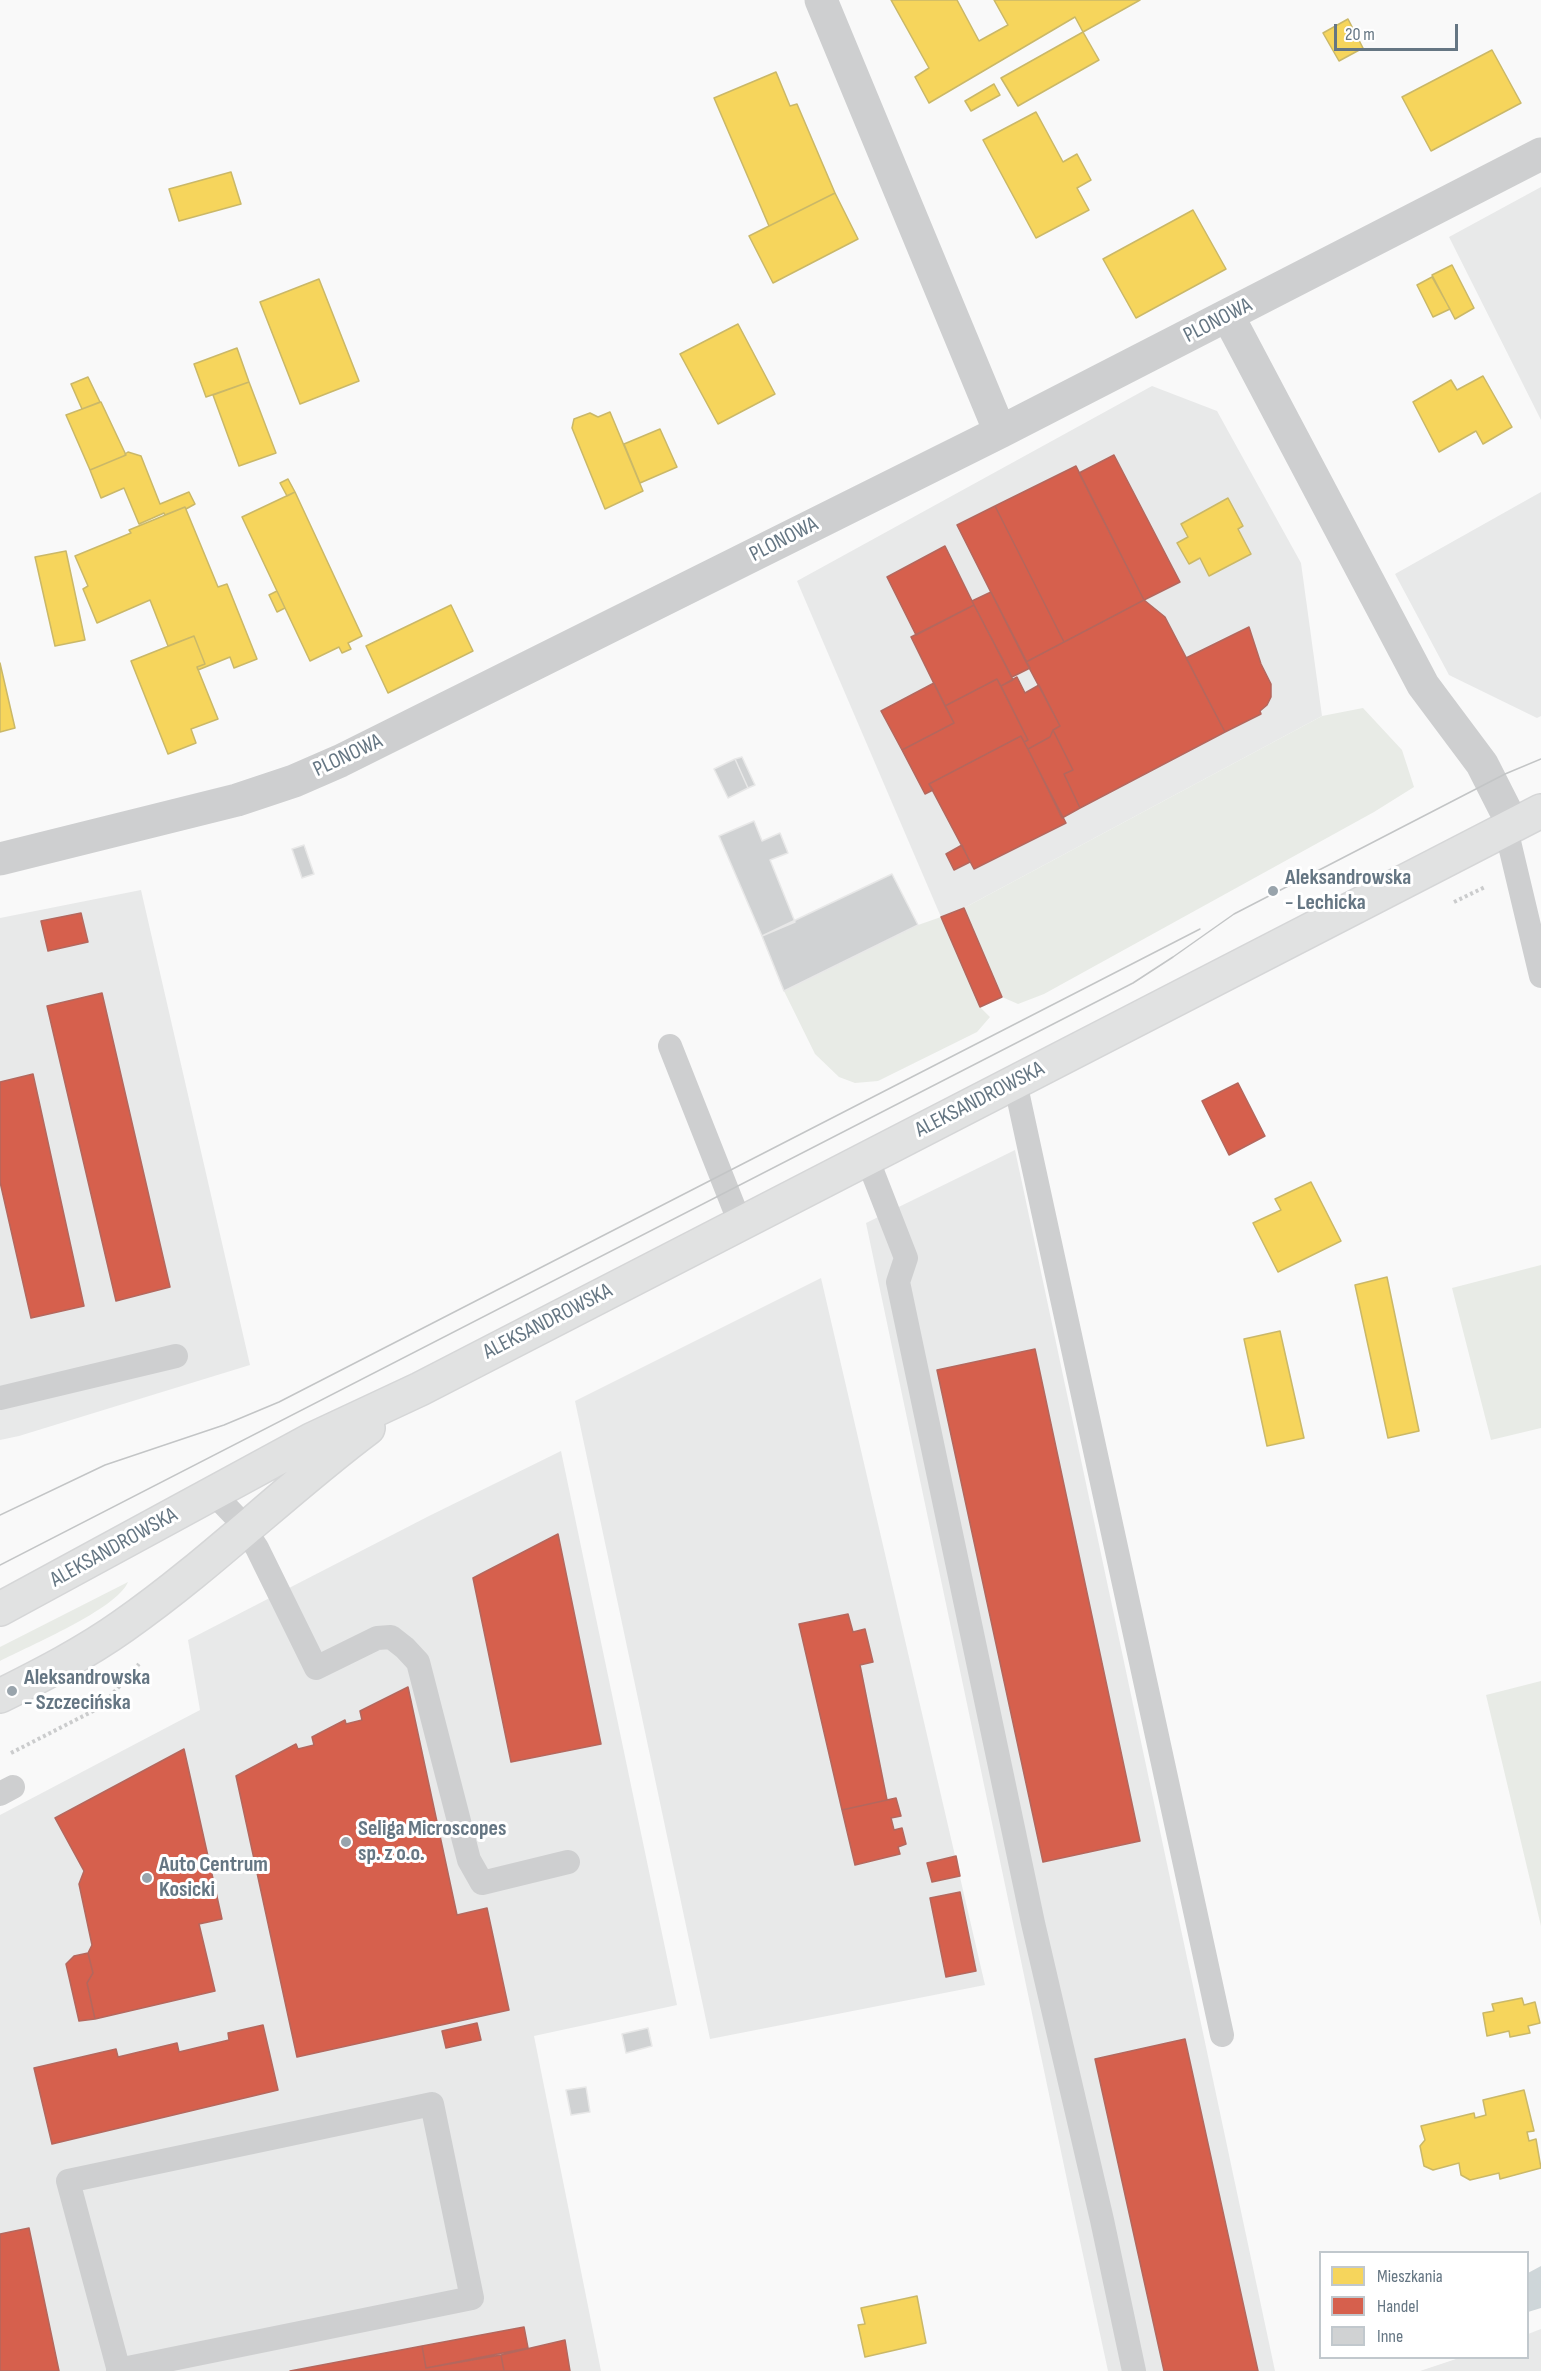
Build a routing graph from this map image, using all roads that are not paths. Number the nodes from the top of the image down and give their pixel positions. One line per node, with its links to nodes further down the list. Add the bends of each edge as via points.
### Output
1 (821, 0): 4 (street)
2 (1541, 154): 3 (street, PLONOWA)
3 (1228, 316): 4 (street, PLONOWA); 5 (street, via 1423,685)
4 (1000, 432): 6 (street, PLONOWA, via 294,781 237,800)
5 (1520, 822): 7 (lane, via 1517,871); 9 (main road, ALEKSANDROWSKA)
6 (0, 859)
7 (1541, 976)
8 (670, 1046): 11 (lane)
9 (1015, 1082): 10 (main road, ALEKSANDROWSKA); 20 (lane)
10 (867, 1158): 11 (main road, ALEKSANDROWSKA); 22 (lane, via 906,1258 898,1282 1033,1923)
11 (740, 1223): 13 (main road, ALEKSANDROWSKA)
12 (176, 1356): 14 (lane)
13 (420, 1389): 15 (main road, ALEKSANDROWSKA, via 311,1440); 16 (main road, ALEKSANDROWSKA, via 302,1479)
14 (0, 1398)
15 (213, 1493): 16 (lane); 17 (main road, ALEKSANDROWSKA)
16 (245, 1529): 18 (main road, ALEKSANDROWSKA, via 122,1627); 19 (lane, via 316,1668 376,1638 390,1637 418,1662 470,1860 482,1883)
17 (0, 1609)
18 (0, 1696)
19 (568, 1862)
20 (1222, 2035)
21 (118, 2370): 21 (lane, via 472,2298 432,2104 68,2181)
22 (1134, 2371)

